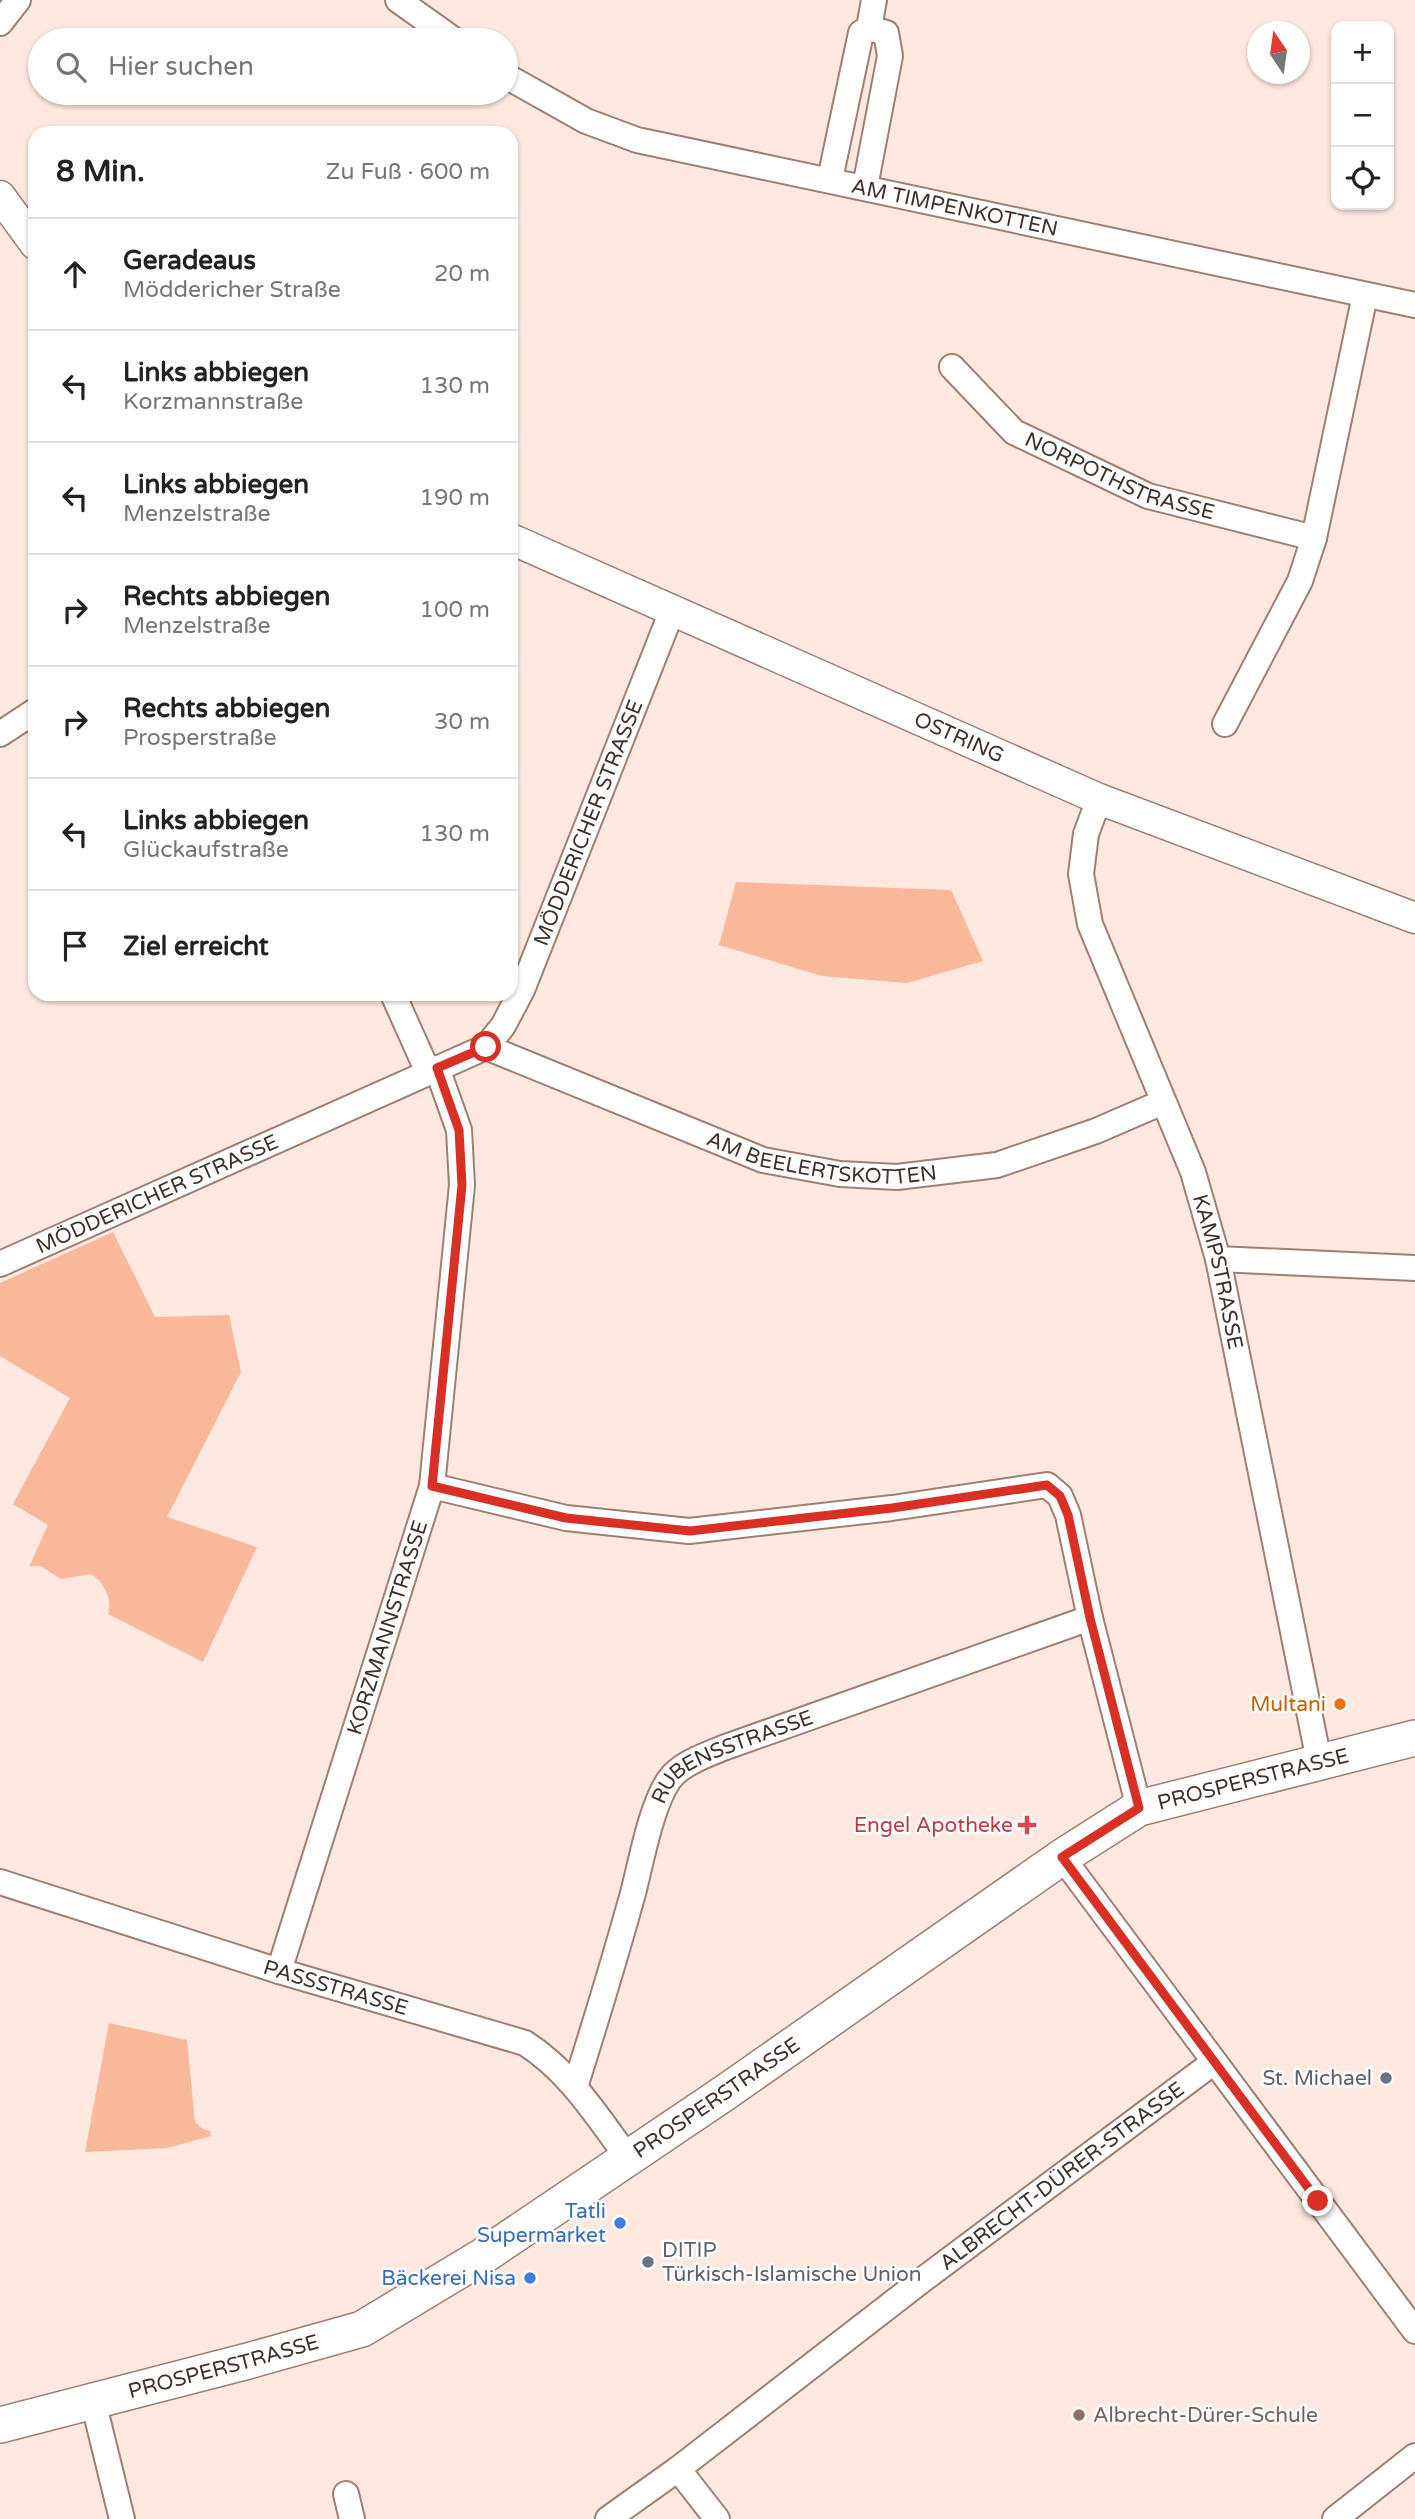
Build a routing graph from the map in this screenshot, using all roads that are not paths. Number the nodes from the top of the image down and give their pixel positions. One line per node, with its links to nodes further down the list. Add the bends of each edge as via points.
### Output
1 (18, 0): 4 (street)
2 (398, 0): 5 (street)
3 (874, 0): 6 (street)
4 (0, 23)
5 (437, 28)
6 (869, 28): 8 (street, via 861,33); 9 (street, via 886,33 890,56)
7 (518, 83): 8 (street, AM TIMPENKOTTEN, via 586,121 637,140)
8 (830, 180): 9 (street, AM TIMPENKOTTEN)
9 (865, 187): 12 (street, AM TIMPENKOTTEN)
10 (0, 196): 11 (street)
11 (28, 234)
12 (1365, 295): 13 (street, AM TIMPENKOTTEN); 15 (street)
13 (1415, 305)
14 (952, 368): 15 (street, NORPOTHSTRASSE, via 1014,432 1148,496)
15 (1314, 538): 19 (street, via 1300,581)
16 (518, 542): 17 (street, OSTRING)
17 (672, 611): 21 (street, OSTRING); 23 (street, MÖDDERICHER STRASSE)
18 (28, 716): 20 (street)
19 (1225, 724)
20 (0, 734)
21 (1100, 799): 22 (street, OSTRING); 28 (street, KAMPSTRASSE, via 1086,834 1082,874 1090,924)
22 (1415, 918)
23 (518, 998)
24 (397, 1001): 27 (street)
25 (516, 1001): 26 (street, MÖDDERICHER STRASSE)
26 (486, 1047): 27 (street, MÖDDERICHER STRASSE); 28 (street, AM BEELERTSKOTTEN, via 763,1160 840,1174 897,1177 997,1165)
27 (432, 1070): 30 (street, MÖDDERICHER STRASSE); 32 (street, KORZMANNSTRASSE, via 459,1130 462,1185)
28 (1163, 1102): 29 (street, KAMPSTRASSE, via 1193,1172)
29 (1218, 1259): 31 (street); 35 (street, KAMPSTRASSE)
30 (0, 1264)
31 (1415, 1268)
32 (432, 1486): 33 (street, via 566,1518 690,1531 1047,1485 1060,1496 1068,1515); 39 (street, KORZMANNSTRASSE)
33 (1090, 1618): 36 (street); 41 (street, RUBENSSTRASSE, via 723,1748 676,1773 657,1807)
34 (1415, 1738): 35 (main road, PROSPERSTRASSE)
35 (1319, 1761): 36 (main road, PROSPERSTRASSE)
36 (1139, 1808): 37 (main road, PROSPERSTRASSE)
37 (1062, 1857): 40 (street); 42 (main road, PROSPERSTRASSE)
38 (0, 1882): 39 (street, PASSSTRASSE)
39 (279, 1971): 41 (street, PASSSTRASSE, via 525,2043)
40 (1213, 2062): 43 (street); 47 (street, ALBRECHT-DÜRER-STRASSE)
41 (575, 2087): 42 (street, PASSSTRASSE)
42 (628, 2158): 44 (main road, PROSPERSTRASSE, via 362,2329)
43 (1415, 2331)
44 (93, 2401): 45 (main road, PROSPERSTRASSE); 49 (street)
45 (0, 2425)
46 (1415, 2456): 53 (street)
47 (678, 2469): 51 (street, ALBRECHT-DÜRER-STRASSE); 52 (street)
48 (345, 2494): 50 (street)
49 (122, 2519)
50 (352, 2519)
51 (608, 2519)
52 (717, 2519)
53 (1335, 2519)

